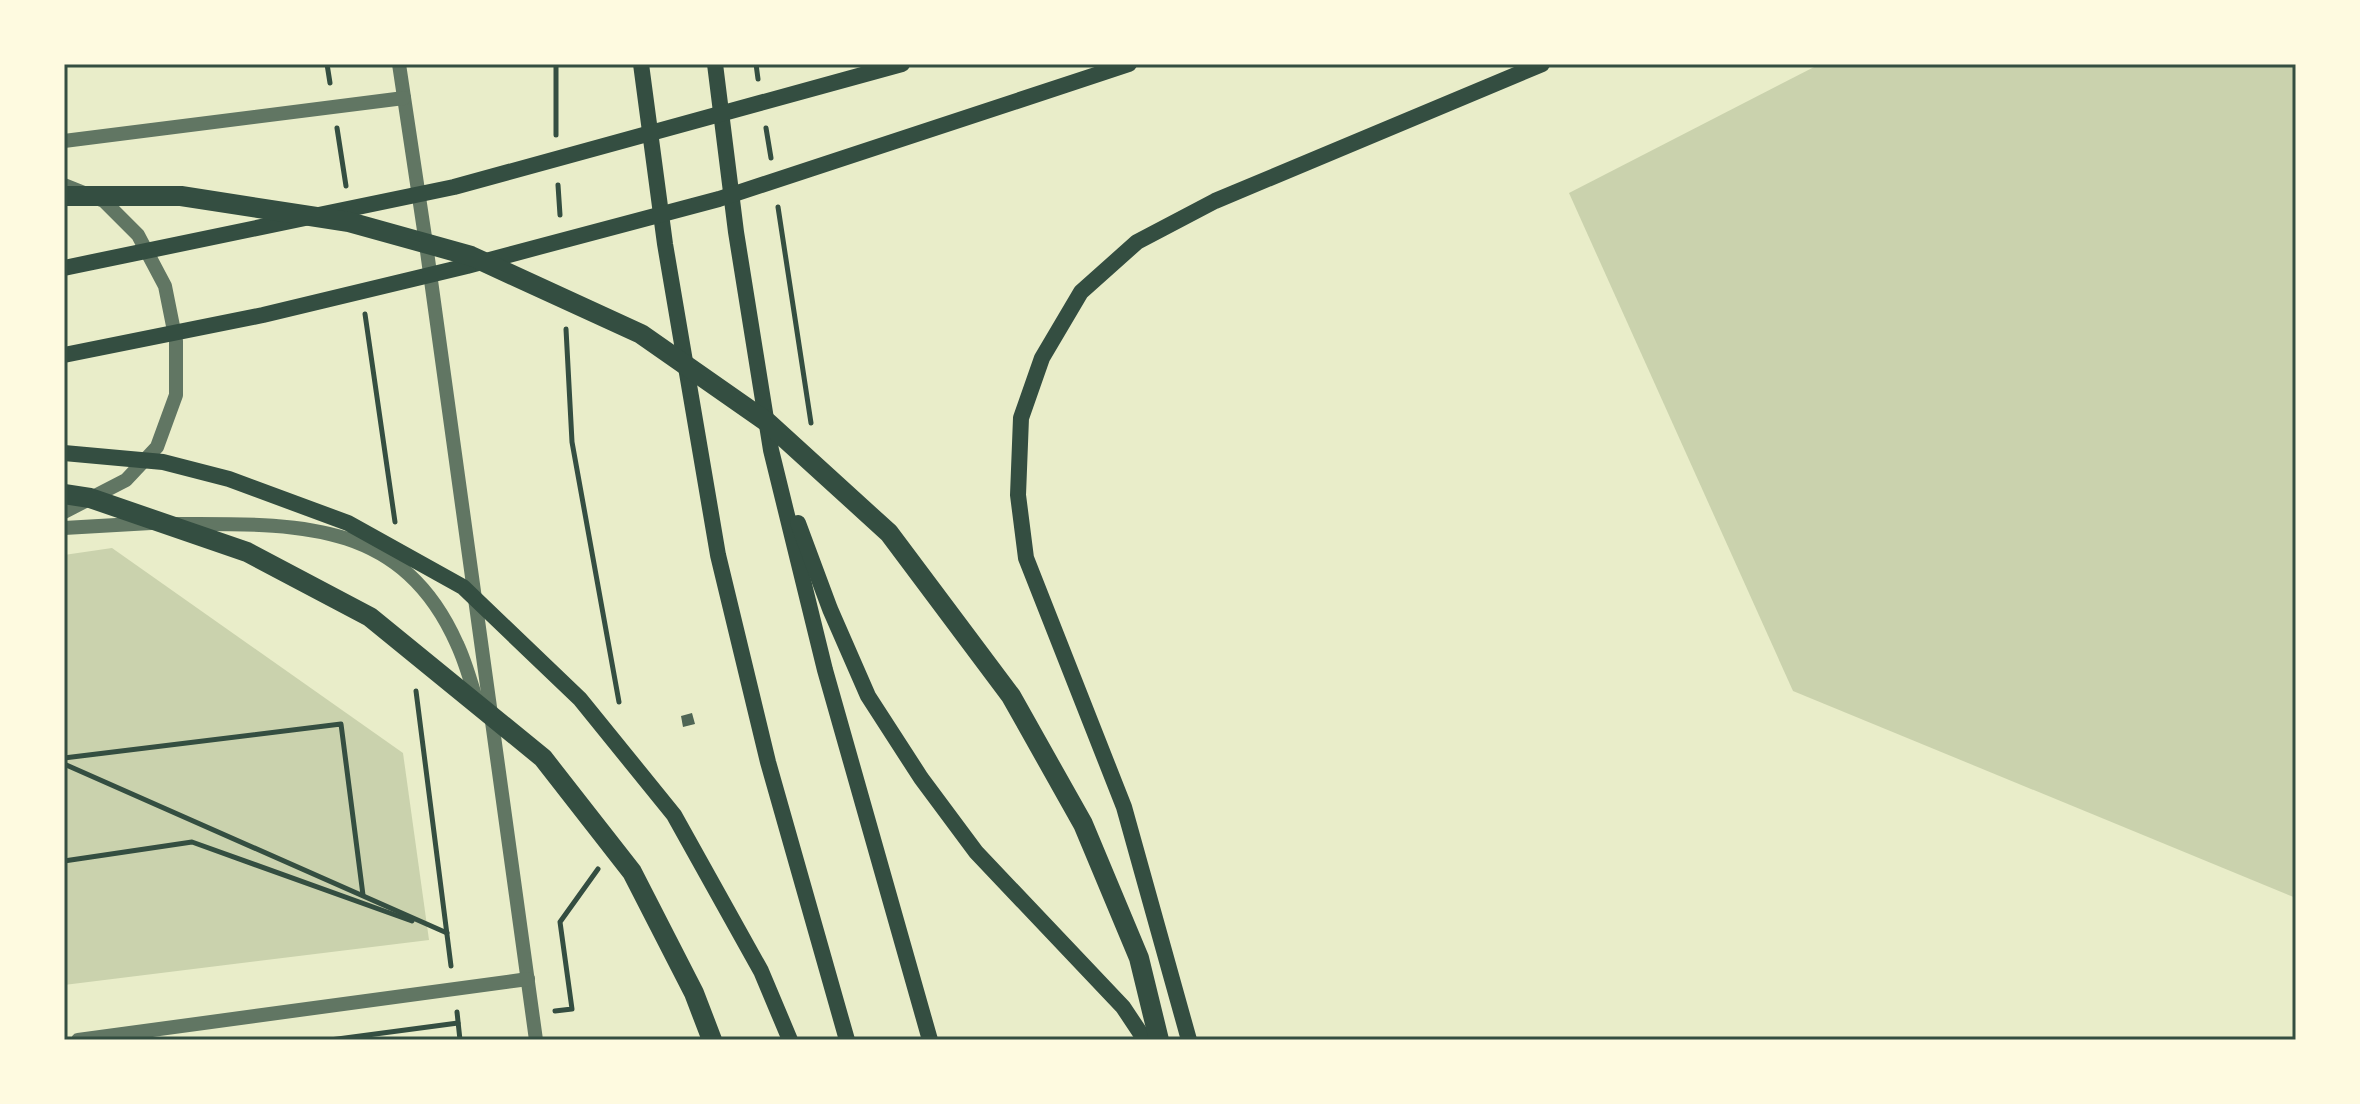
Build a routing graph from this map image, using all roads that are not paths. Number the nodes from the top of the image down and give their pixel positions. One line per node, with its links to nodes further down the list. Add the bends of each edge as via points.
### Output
1 (399, 64): 7 (street)
2 (641, 64): 24 (main road, via 665,244 718,555 768,762)
3 (715, 64): 13 (main road)
4 (902, 64): 11 (main road, via 454,187)
5 (1129, 64): 12 (main road, via 719,199 263,315)
6 (1542, 64): 28 (main road, via 1215,201 1137,242 1081,292 1042,358 1021,418 1018,495 1026,558 1124,807)
7 (404, 98): 8 (street); 18 (street)
8 (64, 141)
9 (64, 185): 16 (street, via 104,201 138,235 165,286 176,341 176,395 157,447 126,480)
10 (64, 196): 27 (main road, via 181,196 349,222 471,256 641,334 767,422 889,533 1011,696 1083,824 1139,958)
11 (65, 268)
12 (64, 355)
13 (771, 450): 25 (main road, via 825,670); 26 (main road, via 868,696 976,852 1123,1007)
14 (64, 453): 23 (main road, via 163,462 229,479 348,523 463,587 580,699 674,815 761,971)
15 (64, 494): 22 (main road, via 90,498 247,552 370,617 543,758 632,872)
16 (64, 512)
17 (64, 528): 18 (street, via 258,524 322,531 371,547 401,567 432,600 457,644)
18 (499, 767): 19 (street)
19 (528, 979): 20 (street); 21 (street)
20 (78, 1040)
21 (536, 1040)
22 (712, 1040)
23 (790, 1040)
24 (847, 1040)
25 (930, 1040)
26 (1145, 1040)
27 (1159, 1040)
28 (1189, 1040)

